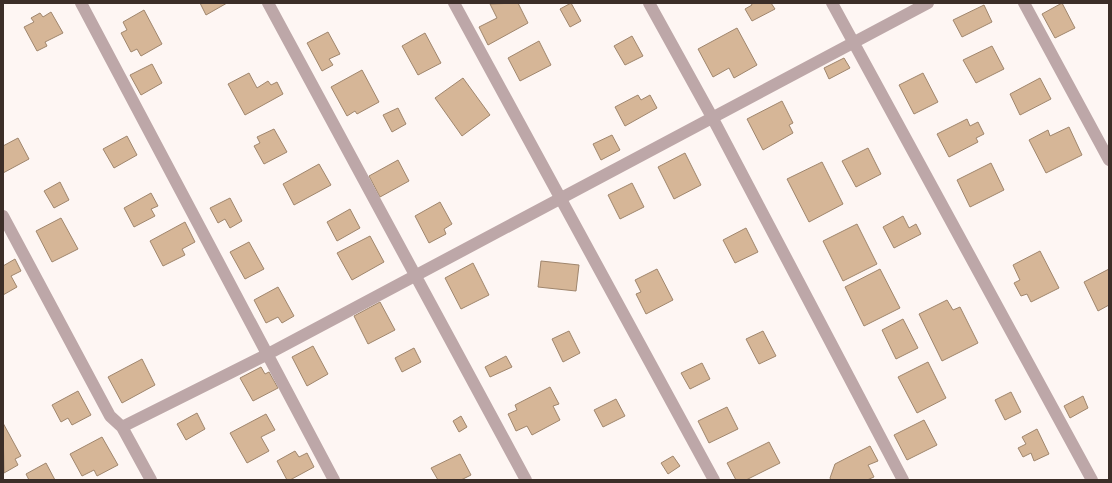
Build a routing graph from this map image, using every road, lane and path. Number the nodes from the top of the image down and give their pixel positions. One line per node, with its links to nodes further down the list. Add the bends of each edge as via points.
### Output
1 (81, 3): 14 (street)
2 (268, 3): 13 (street)
3 (454, 3): 11 (street)
4 (649, 3): 9 (street)
5 (832, 3): 8 (street)
6 (928, 3): 8 (street)
7 (1024, 3): 10 (street)
8 (854, 42): 9 (street); 21 (street)
9 (712, 117): 11 (street); 20 (street)
10 (1109, 160)
11 (561, 197): 13 (street); 19 (street)
12 (3, 216): 15 (street, via 110,416)
13 (415, 276): 14 (street); 18 (street)
14 (268, 354): 15 (street); 17 (street)
15 (122, 427): 16 (street)
16 (151, 480)
17 (334, 480)
18 (526, 480)
19 (714, 480)
20 (903, 480)
21 (1092, 480)

